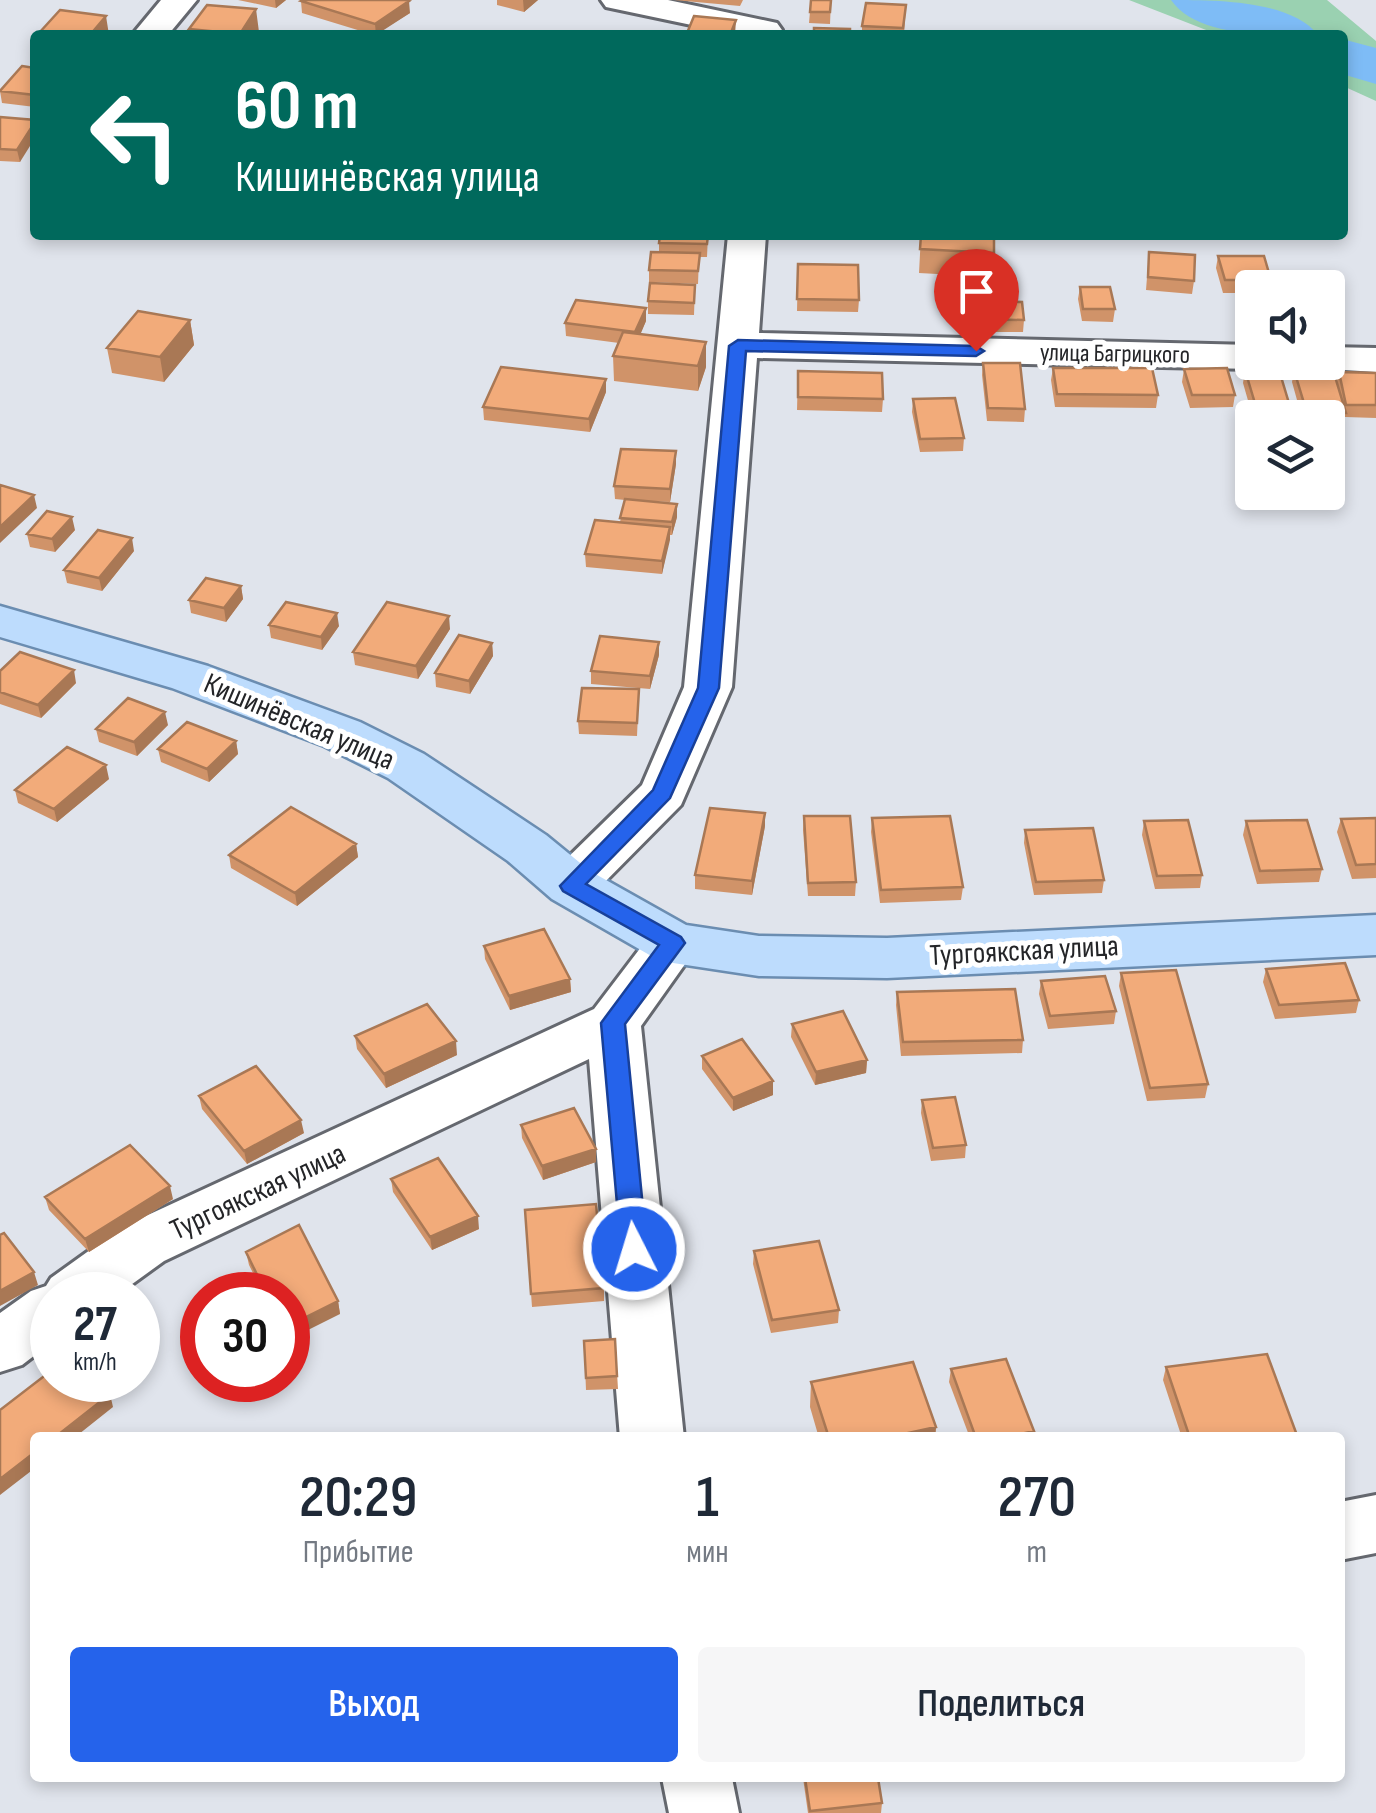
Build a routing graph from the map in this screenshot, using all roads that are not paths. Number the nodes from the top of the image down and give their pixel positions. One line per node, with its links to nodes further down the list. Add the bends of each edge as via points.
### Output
1 (180, 0): 4 (street)
2 (618, 0): 3 (street)
3 (765, 22)
4 (153, 30)
5 (747, 240): 6 (street)
6 (738, 346): 7 (street, улица Багрицкого); 11 (street, via 708,688 663,793)
7 (1235, 358)
8 (1345, 359): 9 (street)
9 (1376, 360)
10 (0, 622): 11 (main road, Кишинёвская улица, via 190,677 342,734 406,766)
11 (571, 886): 13 (main road, Кишинёвская улица)
12 (1376, 935): 13 (main road, Тургоякская улица, via 887,958 759,956)
13 (673, 943): 14 (street)
14 (613, 1023): 15 (street, Тургоякская улица, via 143,1244); 18 (street)
15 (104, 1272)
16 (30, 1325): 17 (street)
17 (0, 1347)
18 (651, 1432)
19 (1376, 1524): 20 (street)
20 (1345, 1530)
21 (697, 1782): 22 (street)
22 (704, 1813)

